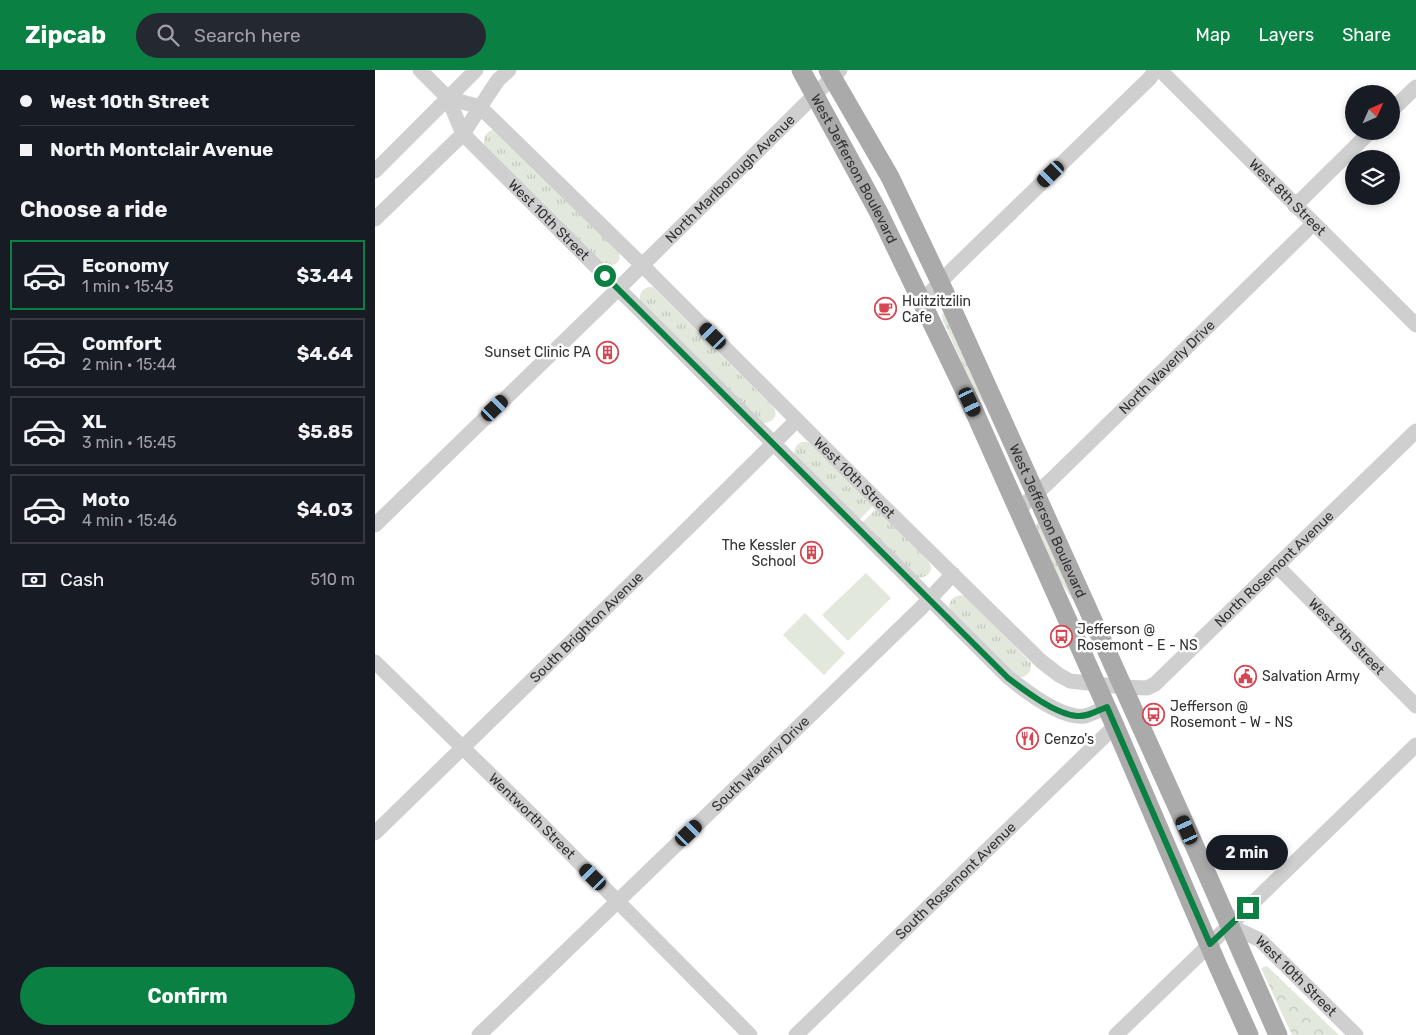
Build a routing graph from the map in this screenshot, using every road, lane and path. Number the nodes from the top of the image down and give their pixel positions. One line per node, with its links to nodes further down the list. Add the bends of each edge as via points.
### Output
1 (420, 70): 10 (street, West 10th Street)
2 (476, 70): 10 (street)
3 (509, 70): 12 (street)
4 (801, 70): 9 (main road, West Jefferson Boulevard)
5 (1155, 70): 20 (street)
6 (1159, 70): 16 (street, West 8th Street)
7 (834, 72): 9 (street, North Marlborough Avenue); 20 (main road, West Jefferson Boulevard, via 890,177)
8 (1416, 87): 11 (street)
9 (815, 95): 19 (street, North Marlborough Avenue); 22 (main road, West Jefferson Boulevard)
10 (448, 98): 12 (street, West 10th Street); 13 (street, West 10th Street); 15 (street)
11 (1400, 102)
12 (480, 107): 13 (street); 19 (street, West 10th Street)
13 (463, 134): 17 (street); 21 (street, West 10th Street)
14 (1362, 140): 16 (street)
15 (375, 171)
16 (1295, 206): 18 (street, West 8th Street)
17 (375, 219)
18 (1313, 224): 23 (street, West 8th Street); 27 (street, North Waverly Drive)
19 (642, 265): 21 (street, North Marlborough Avenue); 24 (street, West 10th Street)
20 (940, 282): 22 (street); 27 (main road, West Jefferson Boulevard)
21 (618, 289): 26 (street, West 10th Street); 29 (street, North Marlborough Avenue)
22 (922, 301): 28 (main road, West Jefferson Boulevard)
23 (1416, 325)
24 (797, 420): 26 (street, South Brighton Avenue); 31 (street, West 10th Street)
25 (1416, 431): 30 (street, North Rosemont Avenue)
26 (774, 444): 32 (street, West 10th Street); 40 (street, South Brighton Avenue)
27 (1036, 494): 28 (street, North Waverly Drive); 35 (main road, West Jefferson Boulevard)
28 (1019, 510): 34 (main road, West Jefferson Boulevard)
29 (375, 525)
30 (1277, 566): 35 (street, North Rosemont Avenue, via 1155,684 1147,688); 36 (street, West 9th Street)
31 (953, 574): 32 (street, South Waverly Drive); 34 (street, West 10th Street, via 1059,676 1070,681)
32 (929, 599): 37 (street, West 10th Street, via 1008,678 1042,702 1076,716); 42 (street, South Waverly Drive)
33 (375, 662): 40 (street, Wentworth Street)
34 (1096, 684): 35 (street, West 10th Street); 37 (main road, West Jefferson Boulevard)
35 (1123, 687): 43 (main road, West Jefferson Boulevard)
36 (1416, 706)
37 (1107, 707): 38 (main road, West Jefferson Boulevard)
38 (1115, 726): 44 (main road, West Jefferson Boulevard); 47 (street, South Rosemont Avenue)
39 (1416, 745): 43 (street)
40 (463, 747): 41 (street, South Brighton Avenue); 42 (street, Wentworth Street)
41 (375, 833)
42 (618, 902): 45 (street, South Waverly Drive); 46 (street, Wentworth Street)
43 (1230, 926): 44 (street); 50 (main road, West Jefferson Boulevard); 51 (street, West 10th Street, via 1260,940)
44 (1210, 944): 48 (street); 49 (main road, West Jefferson Boulevard)
45 (479, 1035)
46 (750, 1035)
47 (795, 1035)
48 (1116, 1035)
49 (1249, 1035)
50 (1278, 1035)
51 (1356, 1035)

